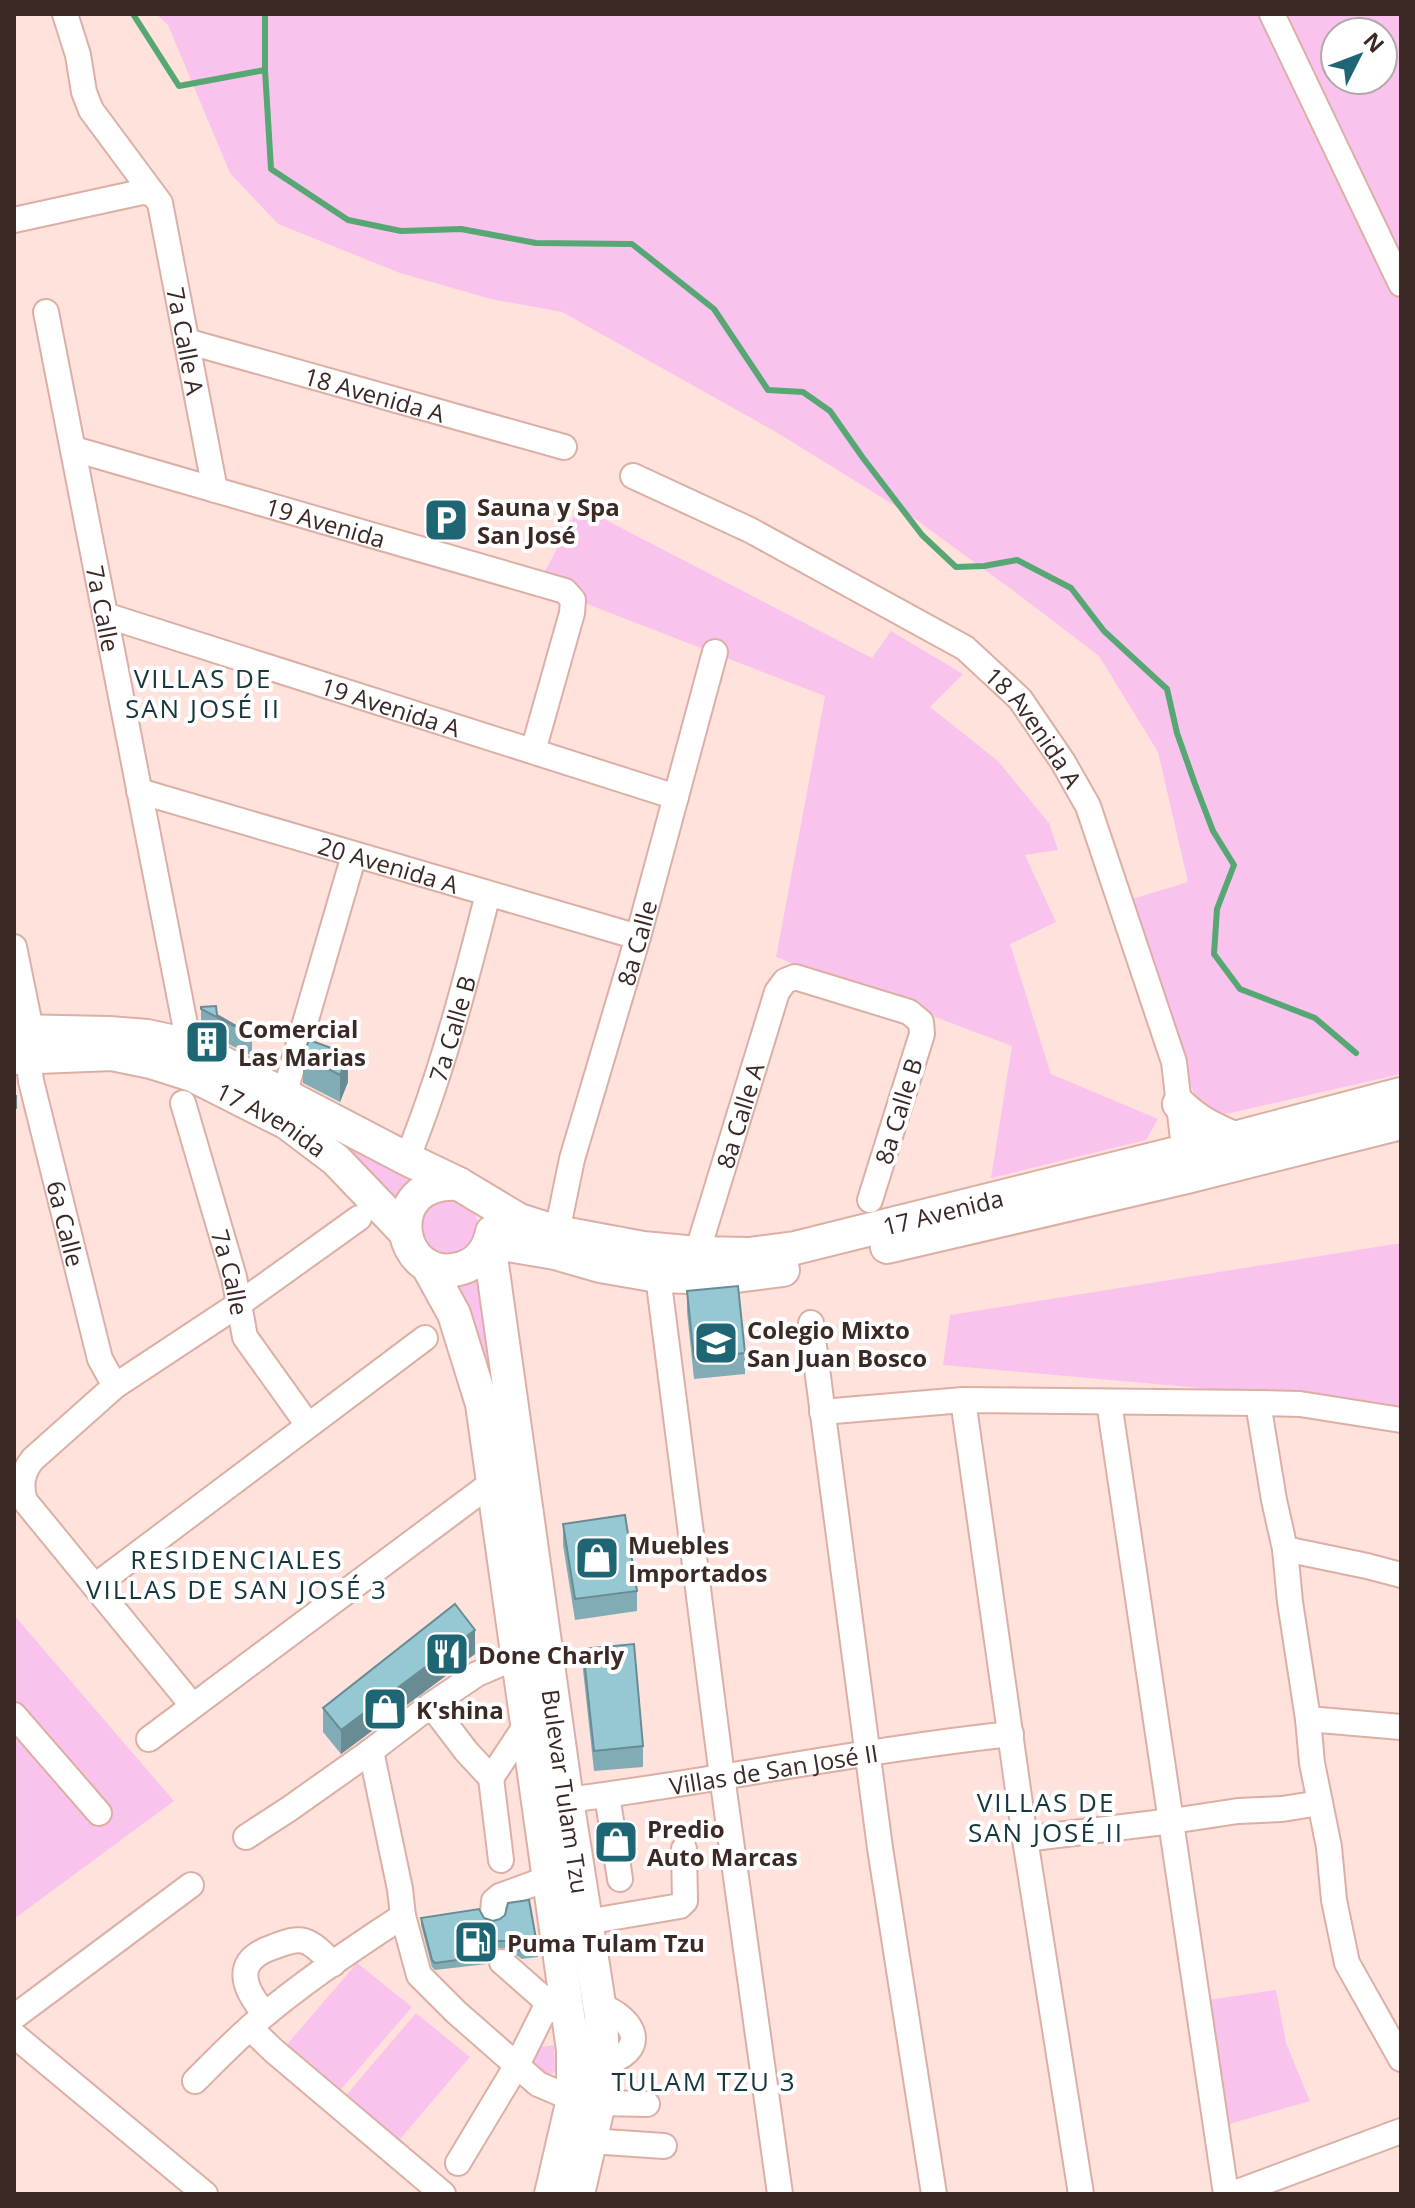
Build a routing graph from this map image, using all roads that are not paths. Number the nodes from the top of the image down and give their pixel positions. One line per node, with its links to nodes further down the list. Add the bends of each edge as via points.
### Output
1 (65, 14): 3 (street, 7a Calle A, via 91,110)
2 (1272, 14): 5 (street)
3 (152, 193): 4 (street); 7 (street, 7a Calle A, via 162,211)
4 (14, 220)
5 (1401, 284)
6 (46, 312): 9 (street, 7a Calle)
7 (186, 341): 8 (street, 18 Avenida A); 11 (street, 7a Calle A)
8 (564, 447)
9 (74, 449): 11 (street, 19 Avenida); 12 (street, 7a Calle)
10 (633, 476): 27 (street, 18 Avenida A, via 750,530 965,648 1020,699 1088,806 1174,1062)
11 (215, 490): 14 (street, 19 Avenida, via 565,591 573,600 572,613)
12 (105, 615): 14 (street, 19 Avenida A); 15 (street, 7a Calle)
13 (715, 652): 16 (street, 8a Calle)
14 (533, 751): 16 (street, 19 Avenida A)
15 (139, 791): 17 (street, 20 Avenida A); 23 (street, 7a Calle)
16 (676, 797): 19 (street, 8a Calle)
17 (354, 855): 18 (street, 20 Avenida A); 25 (street)
18 (488, 894): 19 (street, 20 Avenida A); 30 (street, 7a Calle B, via 458,1013)
19 (638, 937): 36 (street, 8a Calle, via 572,1159)
20 (14, 947): 22 (street, 6a Calle)
21 (785, 981): 33 (street, 8a Calle B, via 795,977 909,1012 921,1022 922,1034); 38 (street, 8a Calle A, via 777,992)
22 (22, 1044): 23 (main road, 17 Avenida, via 147,1036); 35 (main road, 17 Avenida, via 112,1054 192,1075 287,1123 336,1160); 44 (street, 6a Calle, via 100,1359)
23 (189, 1045): 25 (main road, 17 Avenida)
24 (1401, 1094): 29 (main road, 17 Avenida)
25 (284, 1095): 30 (main road, 17 Avenida)
26 (183, 1103): 41 (street, 7a Calle)
27 (1179, 1104): 29 (main road, via 1211,1129); 31 (street, 18 Avenida A)
28 (1401, 1123): 31 (main road, 17 Avenida)
29 (1234, 1138): 31 (main road, 17 Avenida)
30 (407, 1159): 32 (main road, 17 Avenida)
31 (1186, 1164): 38 (main road, 17 Avenida, via 795,1248); 40 (main road, 17 Avenida, via 801,1268 721,1278)
32 (471, 1191): 35 (main road, via 445,1182 419,1193 405,1218); 36 (main road, 17 Avenida, via 519,1220); 37 (main road, via 490,1213)
33 (870, 1200)
34 (359, 1218): 41 (street)
35 (405, 1232): 39 (main road, via 416,1257)
36 (557, 1232): 38 (main road, 17 Avenida)
37 (489, 1245): 39 (main road, via 468,1266 441,1270); 40 (main road, 17 Avenida, via 555,1253); 55 (main road, Bulevar Tulam Tzu)
38 (697, 1253)
39 (427, 1265): 51 (main road, Bulevar Tulam Tzu, via 454,1314 482,1404)
40 (658, 1276): 66 (street)
41 (239, 1304): 44 (street); 50 (street, 7a Calle, via 245,1337)
42 (811, 1323): 48 (street)
43 (425, 1338): 50 (street)
44 (115, 1386): 54 (street, via 33,1459 22,1479 25,1501)
45 (963, 1400): 46 (street); 48 (street); 62 (street)
46 (1109, 1402): 47 (street); 72 (street)
47 (1258, 1403): 49 (street); 52 (street)
48 (822, 1412): 65 (street)
49 (1401, 1420)
50 (308, 1425): 54 (street)
51 (493, 1482): 55 (main road, Bulevar Tulam Tzu); 56 (street)
52 (1285, 1549): 53 (street); 59 (street)
53 (1401, 1575)
54 (95, 1586): 56 (street)
55 (531, 1650): 57 (street, via 477,1674); 60 (main road, Bulevar Tulam Tzu); 69 (main road, Bulevar Tulam Tzu)
56 (192, 1705): 63 (street)
57 (431, 1705): 64 (street); 67 (street)
58 (14, 1715): 71 (street)
59 (1308, 1719): 61 (street); 70 (street)
60 (526, 1725): 67 (street); 69 (main road, Bulevar Tulam Tzu)
61 (1401, 1727)
62 (1011, 1734): 65 (street, Villas de San José II); 74 (street)
63 (149, 1739)
64 (371, 1751): 73 (street); 81 (street)
65 (867, 1753): 66 (street, Villas de San José II); 103 (street)
66 (722, 1776): 68 (street, Villas de San José II); 102 (street)
67 (491, 1778): 76 (street)
68 (607, 1795): 69 (street, Villas de San José II); 78 (street)
69 (552, 1801): 77 (main road, Bulevar Tulam Tzu)
70 (1320, 1803): 72 (street); 89 (street, via 1347,1963)
71 (99, 1813)
72 (1172, 1821): 74 (street); 105 (street)
73 (246, 1837)
74 (1025, 1839): 104 (street)
75 (684, 1849): 82 (street, via 685,1901 680,1906)
76 (501, 1860)
77 (564, 1877): 80 (street, via 500,1896); 82 (main road, Bulevar Tulam Tzu); 85 (main road, Bulevar Tulam Tzu)
78 (620, 1879)
79 (191, 1885): 86 (street)
80 (493, 1913)
81 (403, 1916): 84 (street); 90 (street, via 419,1975)
82 (586, 1922): 92 (main road, Bulevar Tulam Tzu, via 602,2064)
83 (502, 1962): 85 (street)
84 (333, 1964): 87 (street); 87 (street, via 303,1941 263,1950 249,1962 245,1975)
85 (559, 2012): 90 (street); 92 (main road, Bulevar Tulam Tzu)
86 (14, 2017)
87 (258, 2021): 91 (street); 99 (street, via 274,2051)
88 (14, 2035): 98 (street)
89 (1401, 2059)
90 (517, 2065): 92 (street, via 538,2084); 97 (street)
91 (195, 2081)
92 (586, 2101): 93 (street); 95 (main road, Bulevar Tulam Tzu); 100 (main road, Bulevar Tulam Tzu)
93 (647, 2104)
94 (1401, 2131): 105 (street)
95 (590, 2141): 96 (street); 101 (main road, Bulevar Tulam Tzu)
96 (664, 2146)
97 (458, 2163)
98 (205, 2194)
99 (443, 2194)
100 (551, 2194)
101 (578, 2194)
102 (780, 2194)
103 (934, 2194)
104 (1081, 2194)
105 (1229, 2194)

